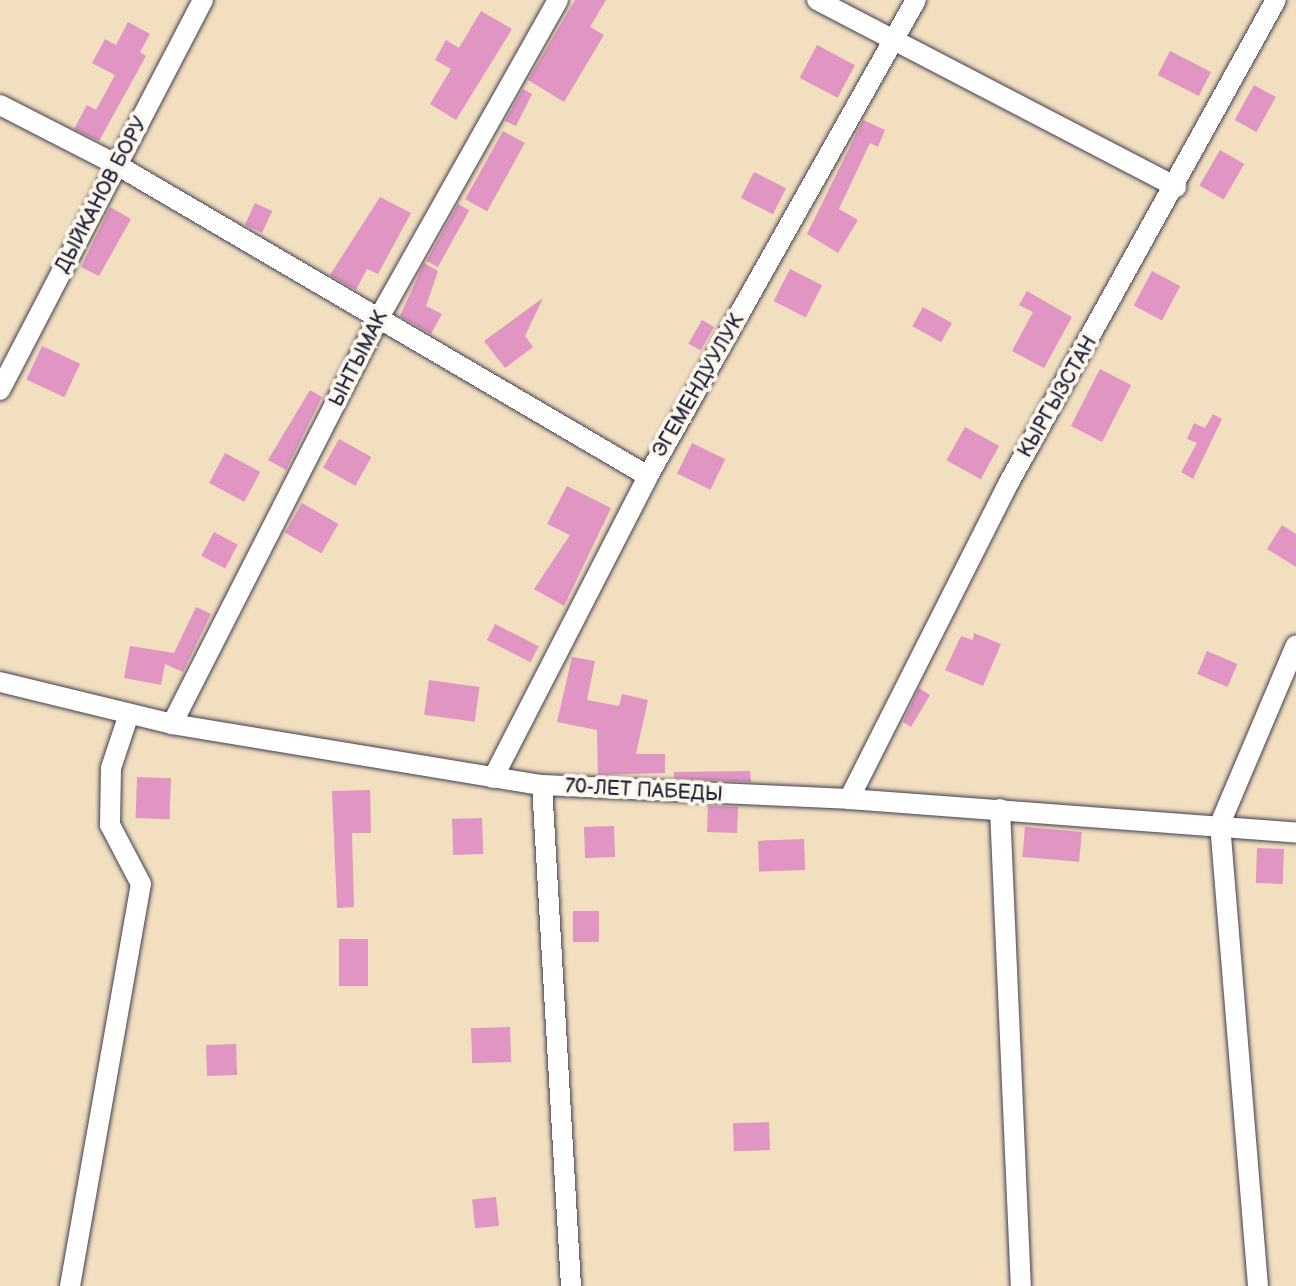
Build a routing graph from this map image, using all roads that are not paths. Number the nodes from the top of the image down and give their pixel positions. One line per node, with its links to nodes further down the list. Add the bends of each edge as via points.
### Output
1 (203, 0): 8 (street, ДЫЙКАНОВ БОРУ)
2 (558, 0): 10 (street, ЫНТЫМАК)
3 (817, 0): 6 (street)
4 (916, 0): 6 (street, ЭГЕМЕНДУУЛУК)
5 (1276, 0): 9 (street, КЫРГЫЗСТАН)
6 (894, 42): 9 (street); 12 (street, ЭГЕМЕНДУУЛУК)
7 (0, 105): 8 (street)
8 (117, 165): 10 (street); 11 (street, ДЫЙКАНОВ БОРУ)
9 (1176, 187): 19 (street, КЫРГЫЗСТАН, via 1007,486)
10 (376, 323): 12 (street); 16 (street, ЫНТЫМАК)
11 (0, 390)
12 (648, 476): 17 (street, ЭГЕМЕНДУУЛУК)
13 (1296, 645): 21 (street)
14 (0, 682): 15 (street, 70-ЛЕТ ПАБЕДЫ)
15 (129, 714): 16 (street, 70-ЛЕТ ПАБЕДЫ); 23 (street, via 111,768 110,825 141,884)
16 (172, 724): 17 (street, 70-ЛЕТ ПАБЕДЫ)
17 (493, 778): 18 (street, 70-ЛЕТ ПАБЕДЫ)
18 (542, 785): 19 (street, 70-ЛЕТ ПАБЕДЫ); 24 (street)
19 (849, 799): 20 (street, 70-ЛЕТ ПАБЕДЫ)
20 (1000, 809): 21 (street, 70-ЛЕТ ПАБЕДЫ); 25 (street)
21 (1220, 824): 22 (street, 70-ЛЕТ ПАБЕДЫ); 26 (street)
22 (1296, 833)
23 (70, 1286)
24 (571, 1286)
25 (1021, 1286)
26 (1258, 1286)

